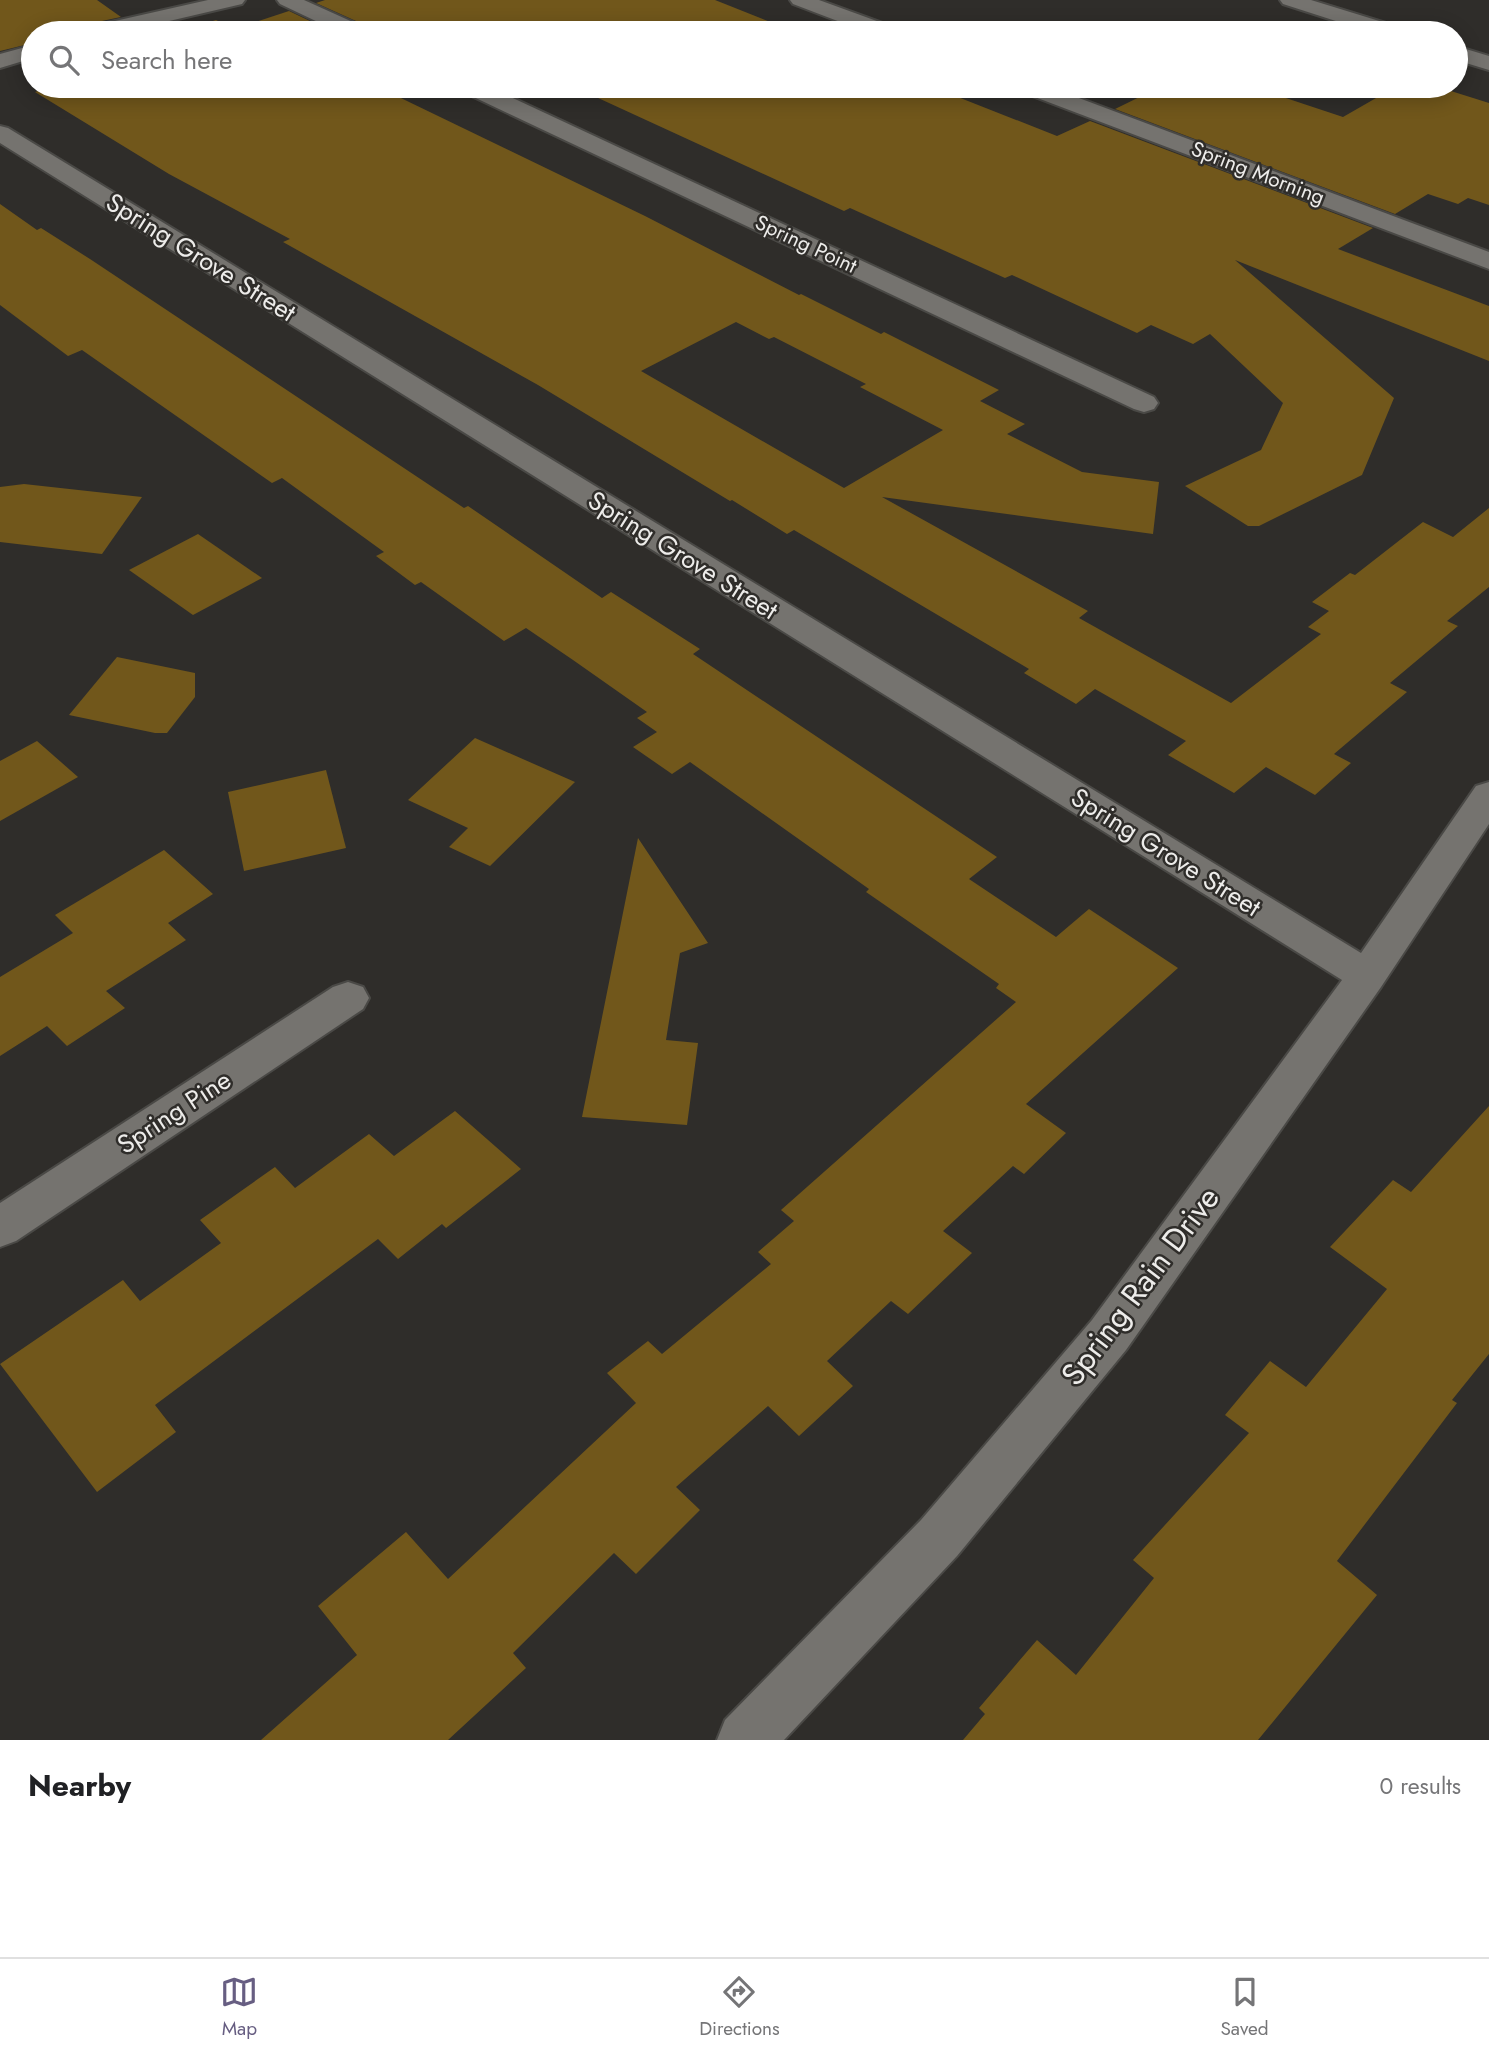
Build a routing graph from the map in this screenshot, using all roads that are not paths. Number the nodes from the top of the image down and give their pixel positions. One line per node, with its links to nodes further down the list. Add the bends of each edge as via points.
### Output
1 (235, 0): 5 (street)
2 (287, 0): 6 (street)
3 (800, 0): 7 (street)
4 (1290, 0): 8 (street)
5 (144, 21)
6 (332, 21)
7 (856, 21)
8 (1356, 21)
9 (21, 55): 11 (street)
10 (1468, 57): 12 (street)
11 (0, 61)
12 (1489, 64)
13 (495, 98): 17 (street, Spring Point)
14 (1059, 98): 16 (street, Spring Morning)
15 (0, 133): 19 (street, Spring Grove Street)
16 (1489, 261)
17 (1144, 403)
18 (1489, 795): 19 (street, Spring Rain Drive)
19 (1367, 976): 22 (street, Spring Rain Drive, via 1108,1335 939,1538)
20 (348, 998): 21 (street, Spring Pine)
21 (0, 1227)
22 (745, 1740)

